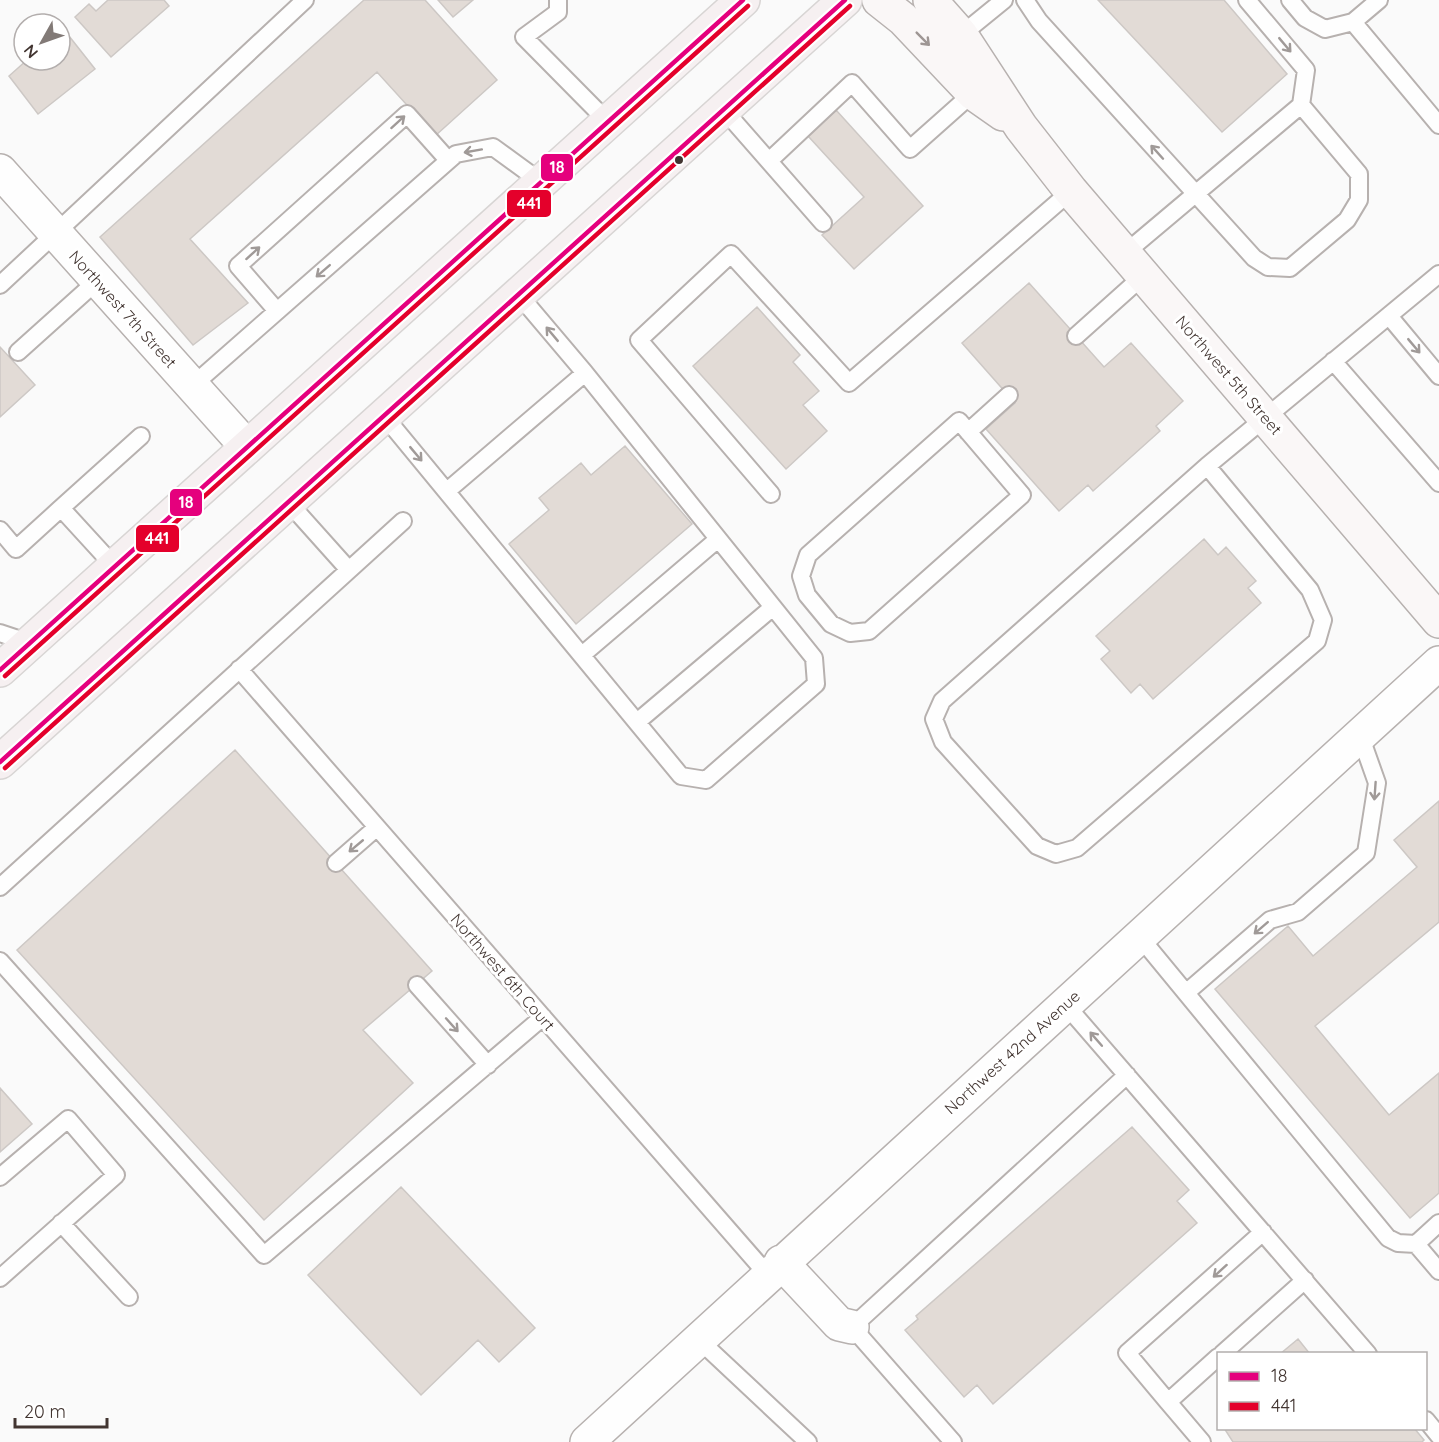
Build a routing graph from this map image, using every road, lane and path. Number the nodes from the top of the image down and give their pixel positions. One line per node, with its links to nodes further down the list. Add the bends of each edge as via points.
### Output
1 (305, 0): 27 (lane)
2 (558, 0): 17 (lane, via 558,12 524,37)
3 (743, 0): 17 (main road)
4 (845, 0): 16 (main road)
5 (879, 0): 14 (street, Northwest 5th Street, one-way to 14, via 903,19)
6 (930, 0): 13 (street, Northwest 5th Street)
7 (1004, 0): 13 (lane)
8 (1024, 0): 25 (lane, one-way to 8)
9 (1247, 0): 15 (lane, one-way to 15, via 1306,70)
10 (1290, 0): 12 (lane, via 1305,18 1325,29)
11 (1379, 0): 12 (lane)
12 (1353, 22): 18 (lane)
13 (960, 35): 19 (street, Northwest 5th Street)
14 (973, 93): 19 (street, Northwest 5th Street); 21 (lane, via 910,149 852,83)
15 (1300, 105): 25 (lane); 25 (lane, via 1359,174 1359,201 1347,220 1290,268 1268,267 1254,258)
16 (724, 110): 21 (lane); 32 (main road)
17 (608, 122): 23 (main road)
18 (1439, 125)
19 (1022, 127): 24 (street, Northwest 5th Street)
20 (448, 160): 23 (lane, one-way to 20, via 493,147 456,154); 33 (lane, one-way to 33); 33 (lane, one-way to 20, via 238,266 407,114)
21 (769, 161): 26 (lane)
22 (0, 171): 27 (street, Northwest 7th Street)
23 (541, 182): 46 (main road)
24 (1071, 191): 28 (street, Northwest 5th Street); 50 (lane, via 849,383 731,254 639,340)
25 (1197, 195): 28 (lane)
26 (823, 223)
27 (55, 233): 30 (street, Northwest 7th Street); 31 (lane)
28 (1134, 265): 35 (lane); 43 (street, Northwest 5th Street)
29 (1439, 274): 34 (lane)
30 (97, 281): 36 (lane); 40 (street, Northwest 7th Street)
31 (0, 285)
32 (519, 295): 38 (lane, one-way to 32); 42 (main road)
33 (277, 311): 40 (lane)
34 (1389, 316): 37 (lane); 39 (lane, one-way to 39)
35 (1076, 336)
36 (18, 352)
37 (1333, 361): 43 (lane); 48 (lane)
38 (585, 373): 49 (lane); 55 (lane)
39 (1439, 376)
40 (192, 386): 46 (street, Northwest 7th Street)
41 (1009, 395): 44 (lane)
42 (385, 417): 49 (lane, one-way to 49); 51 (main road)
43 (1265, 417): 47 (lane); 59 (street, Northwest 5th Street)
44 (968, 432): 44 (lane, via 959,421 808,555 801,576 807,595 831,624 850,633 869,631 1022,495)
45 (141, 436): 52 (lane)
46 (247, 447): 56 (main road)
47 (1207, 466): 47 (lane, via 942,701 934,719 943,742 1037,846 1056,854 1077,848 1317,642 1323,620 1310,590)
48 (1439, 483)
49 (447, 491): 61 (lane)
50 (771, 494)
51 (289, 503): 57 (lane); 67 (main road)
52 (61, 508): 54 (lane, via 16,549); 56 (lane)
53 (403, 521): 57 (lane)
54 (0, 530)
55 (717, 539): 58 (lane); 61 (lane)
56 (116, 567): 60 (main road)
57 (349, 570): 64 (lane)
58 (773, 606): 65 (lane); 65 (lane, via 814,658 816,684 706,780 681,776)
59 (1439, 621)
60 (15, 638): 63 (main road)
61 (582, 655): 65 (lane)
62 (1439, 663): 66 (street, Northwest 42nd Avenue)
63 (0, 669)
64 (239, 669): 68 (lane, Northwest 6th Court); 70 (lane)
65 (636, 722)
66 (1360, 735): 71 (street, Northwest 42nd Avenue); 74 (lane, one-way to 74, via 1377,783 1366,853 1298,912 1270,920)
67 (0, 762)
68 (376, 828): 69 (lane, one-way to 69); 76 (lane, Northwest 6th Court)
69 (336, 863)
70 (0, 887)
71 (1139, 936): 74 (lane); 75 (street, Northwest 42nd Avenue)
72 (0, 961): 77 (lane, via 264,1255)
73 (417, 985): 77 (lane, one-way to 77)
74 (1187, 992): 83 (lane, via 1380,1230 1398,1243)
75 (1065, 1004): 78 (lane, one-way to 75); 84 (street, Northwest 42nd Avenue)
76 (543, 1017): 77 (lane); 84 (lane, Northwest 6th Court)
77 (488, 1065)
78 (1127, 1076): 82 (lane); 89 (lane)
79 (0, 1178): 80 (lane, via 68,1119 116,1175)
80 (61, 1223): 86 (lane); 88 (lane)
81 (1439, 1223): 83 (lane)
82 (1263, 1232): 87 (lane); 94 (lane, one-way to 94, via 1127,1353)
83 (1416, 1244): 85 (lane)
84 (774, 1268): 89 (street, via 839,1324); 90 (street, Northwest 42nd Avenue)
85 (1439, 1271)
86 (0, 1278)
87 (1305, 1280): 91 (lane); 92 (lane)
88 (129, 1297)
89 (852, 1327): 99 (lane)
90 (698, 1339): 97 (street, Northwest 42nd Avenue); 98 (lane)
91 (1223, 1352)
92 (1367, 1352)
93 (1217, 1358): 94 (lane)
94 (1168, 1402): 100 (lane)
95 (1427, 1422): 96 (lane)
96 (1439, 1436)
97 (586, 1442)
98 (808, 1442)
99 (953, 1442)
100 (1202, 1442)

